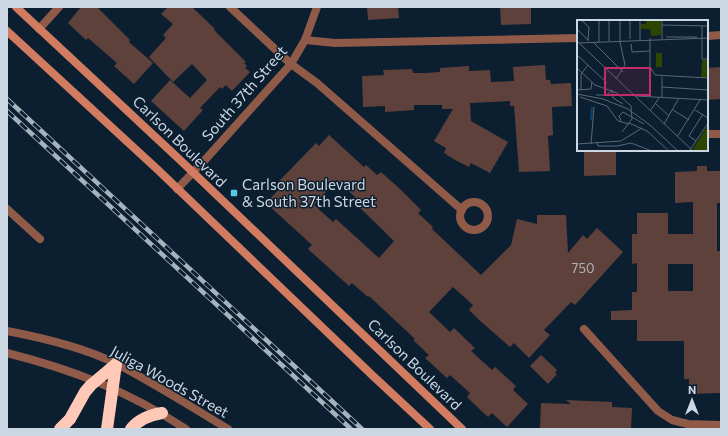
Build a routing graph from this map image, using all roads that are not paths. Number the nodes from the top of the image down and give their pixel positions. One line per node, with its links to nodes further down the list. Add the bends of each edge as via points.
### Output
1 (16, 7): 5 (main road, Carlson Boulevard)
2 (59, 7): 5 (street)
3 (230, 7): 11 (street)
4 (317, 7): 10 (street, South 37th Street)
5 (39, 28): 14 (main road, Carlson Boulevard)
6 (7, 31): 15 (main road)
7 (721, 35): 8 (street)
8 (708, 36)
9 (577, 38): 10 (street, via 335,43)
10 (305, 40): 11 (street, South 37th Street)
11 (291, 64): 14 (street, South 37th Street); 17 (street, via 317,83)
12 (708, 134): 13 (street)
13 (721, 134)
14 (193, 172): 15 (street, South 37th Street); 33 (main road, Carlson Boulevard)
15 (177, 188): 32 (main road)
16 (7, 209): 18 (street)
17 (462, 210)
18 (40, 239)
19 (584, 329): 26 (street, via 658,411 672,420 688,424)
20 (7, 331): 22 (street, Juliga Woods Street, via 46,339)
21 (7, 353): 23 (street, via 47,363)
22 (116, 364): 23 (highway); 24 (highway); 31 (street, Juliga Woods Street)
23 (95, 380): 24 (street); 27 (highway, via 70,419)
24 (114, 388): 25 (street); 28 (highway)
25 (162, 413): 29 (highway, via 147,417); 30 (street)
26 (721, 425)
27 (60, 429)
28 (107, 429)
29 (131, 429)
30 (186, 429)
31 (228, 429)
32 (430, 429)
33 (462, 429)

